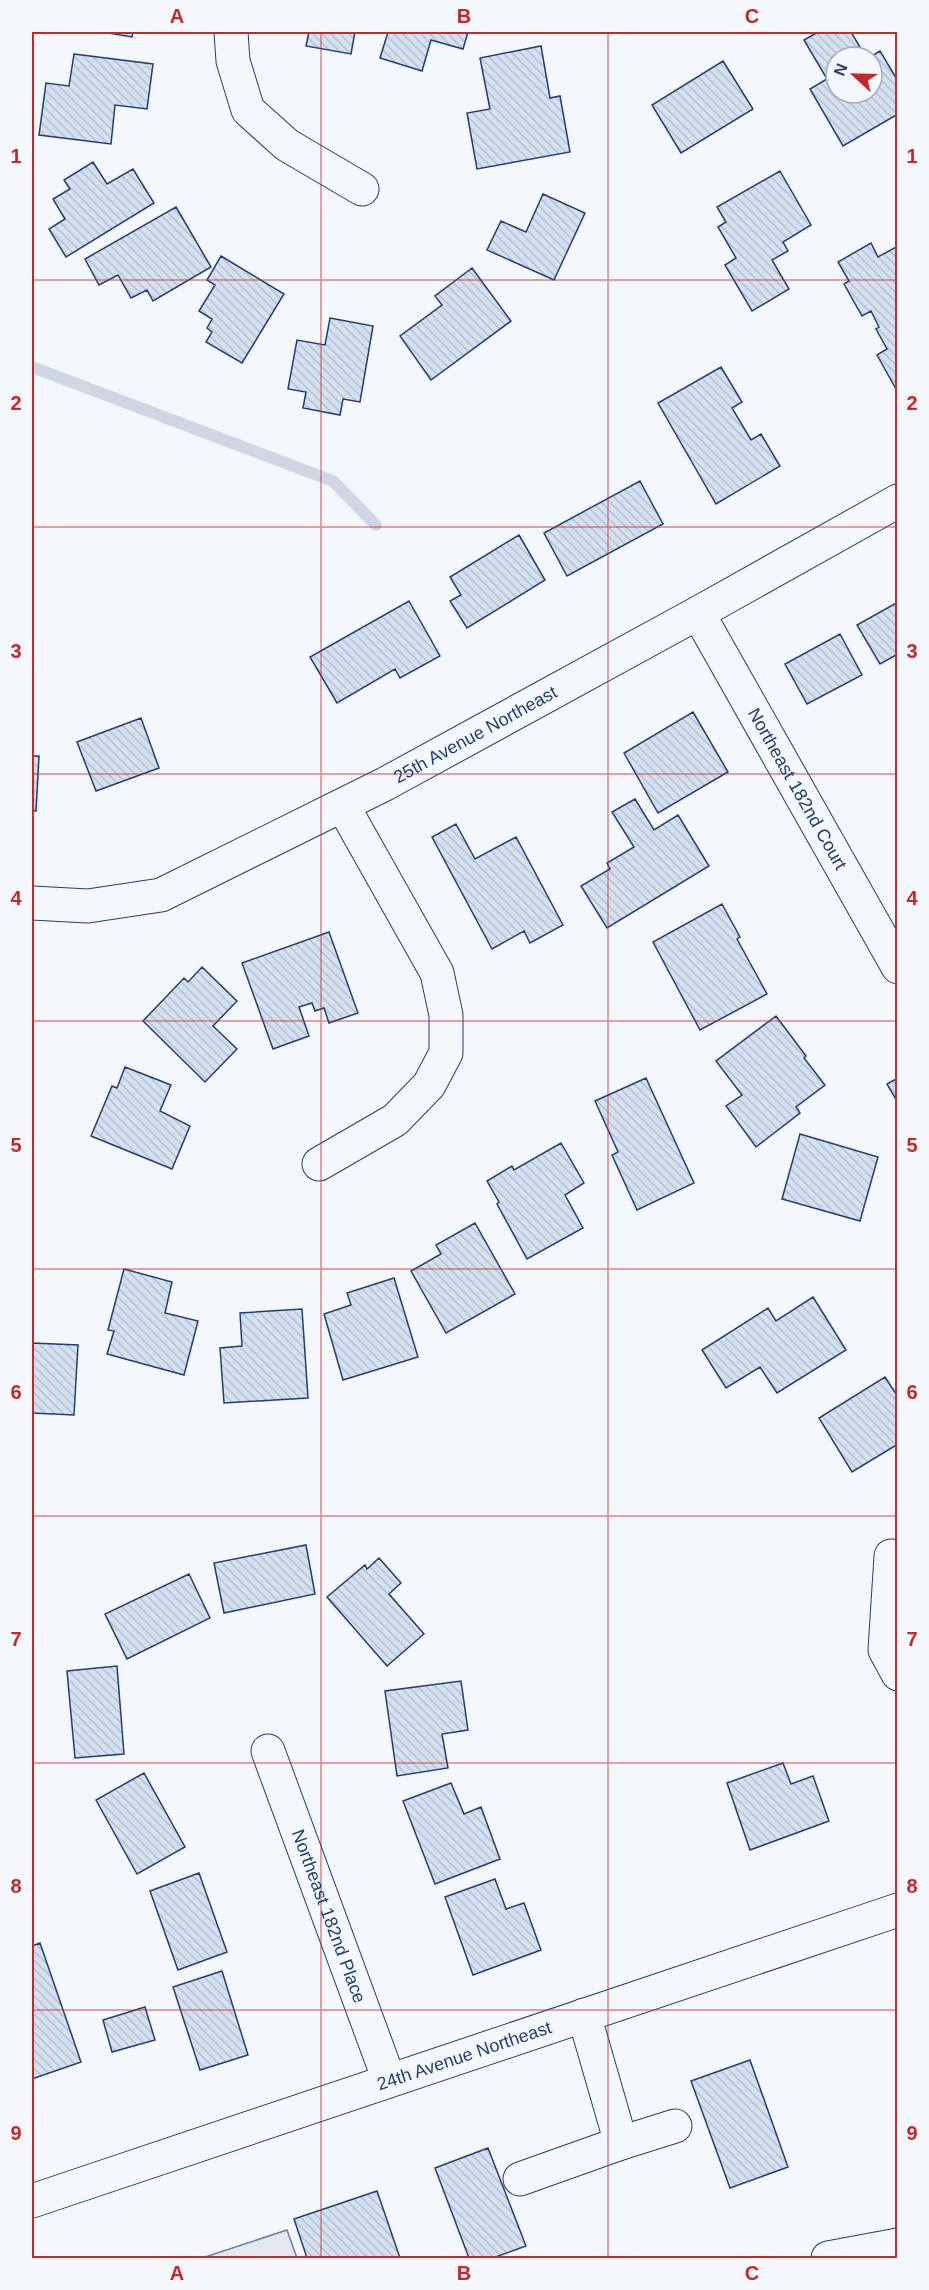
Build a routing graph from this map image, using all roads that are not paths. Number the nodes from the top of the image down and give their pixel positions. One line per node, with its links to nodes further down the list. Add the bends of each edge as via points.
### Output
1 (231, 32): 2 (street, via 233,61 248,110 287,146)
2 (362, 189)
3 (897, 501): 4 (street, 25th Avenue Northeast)
4 (698, 613): 5 (street, 25th Avenue Northeast); 7 (street, Northeast 182nd Court)
5 (343, 806): 6 (street, 25th Avenue Northeast, via 161,895 88,906); 8 (street, via 437,973 446,1015 446,1053 429,1085 395,1120)
6 (32, 903)
7 (897, 967)
8 (319, 1164)
9 (891, 1556): 10 (street, via 885,1650)
10 (897, 1674)
11 (268, 1751): 14 (street, Northeast 182nd Place)
12 (897, 1910): 13 (street, 24th Avenue Northeast)
13 (584, 2015): 14 (street, 24th Avenue Northeast); 16 (street)
14 (389, 2080): 18 (street, 24th Avenue Northeast)
15 (675, 2126): 16 (street)
16 (621, 2143): 17 (street)
17 (520, 2179)
18 (32, 2201)
19 (897, 2246): 20 (street)
20 (828, 2259)

